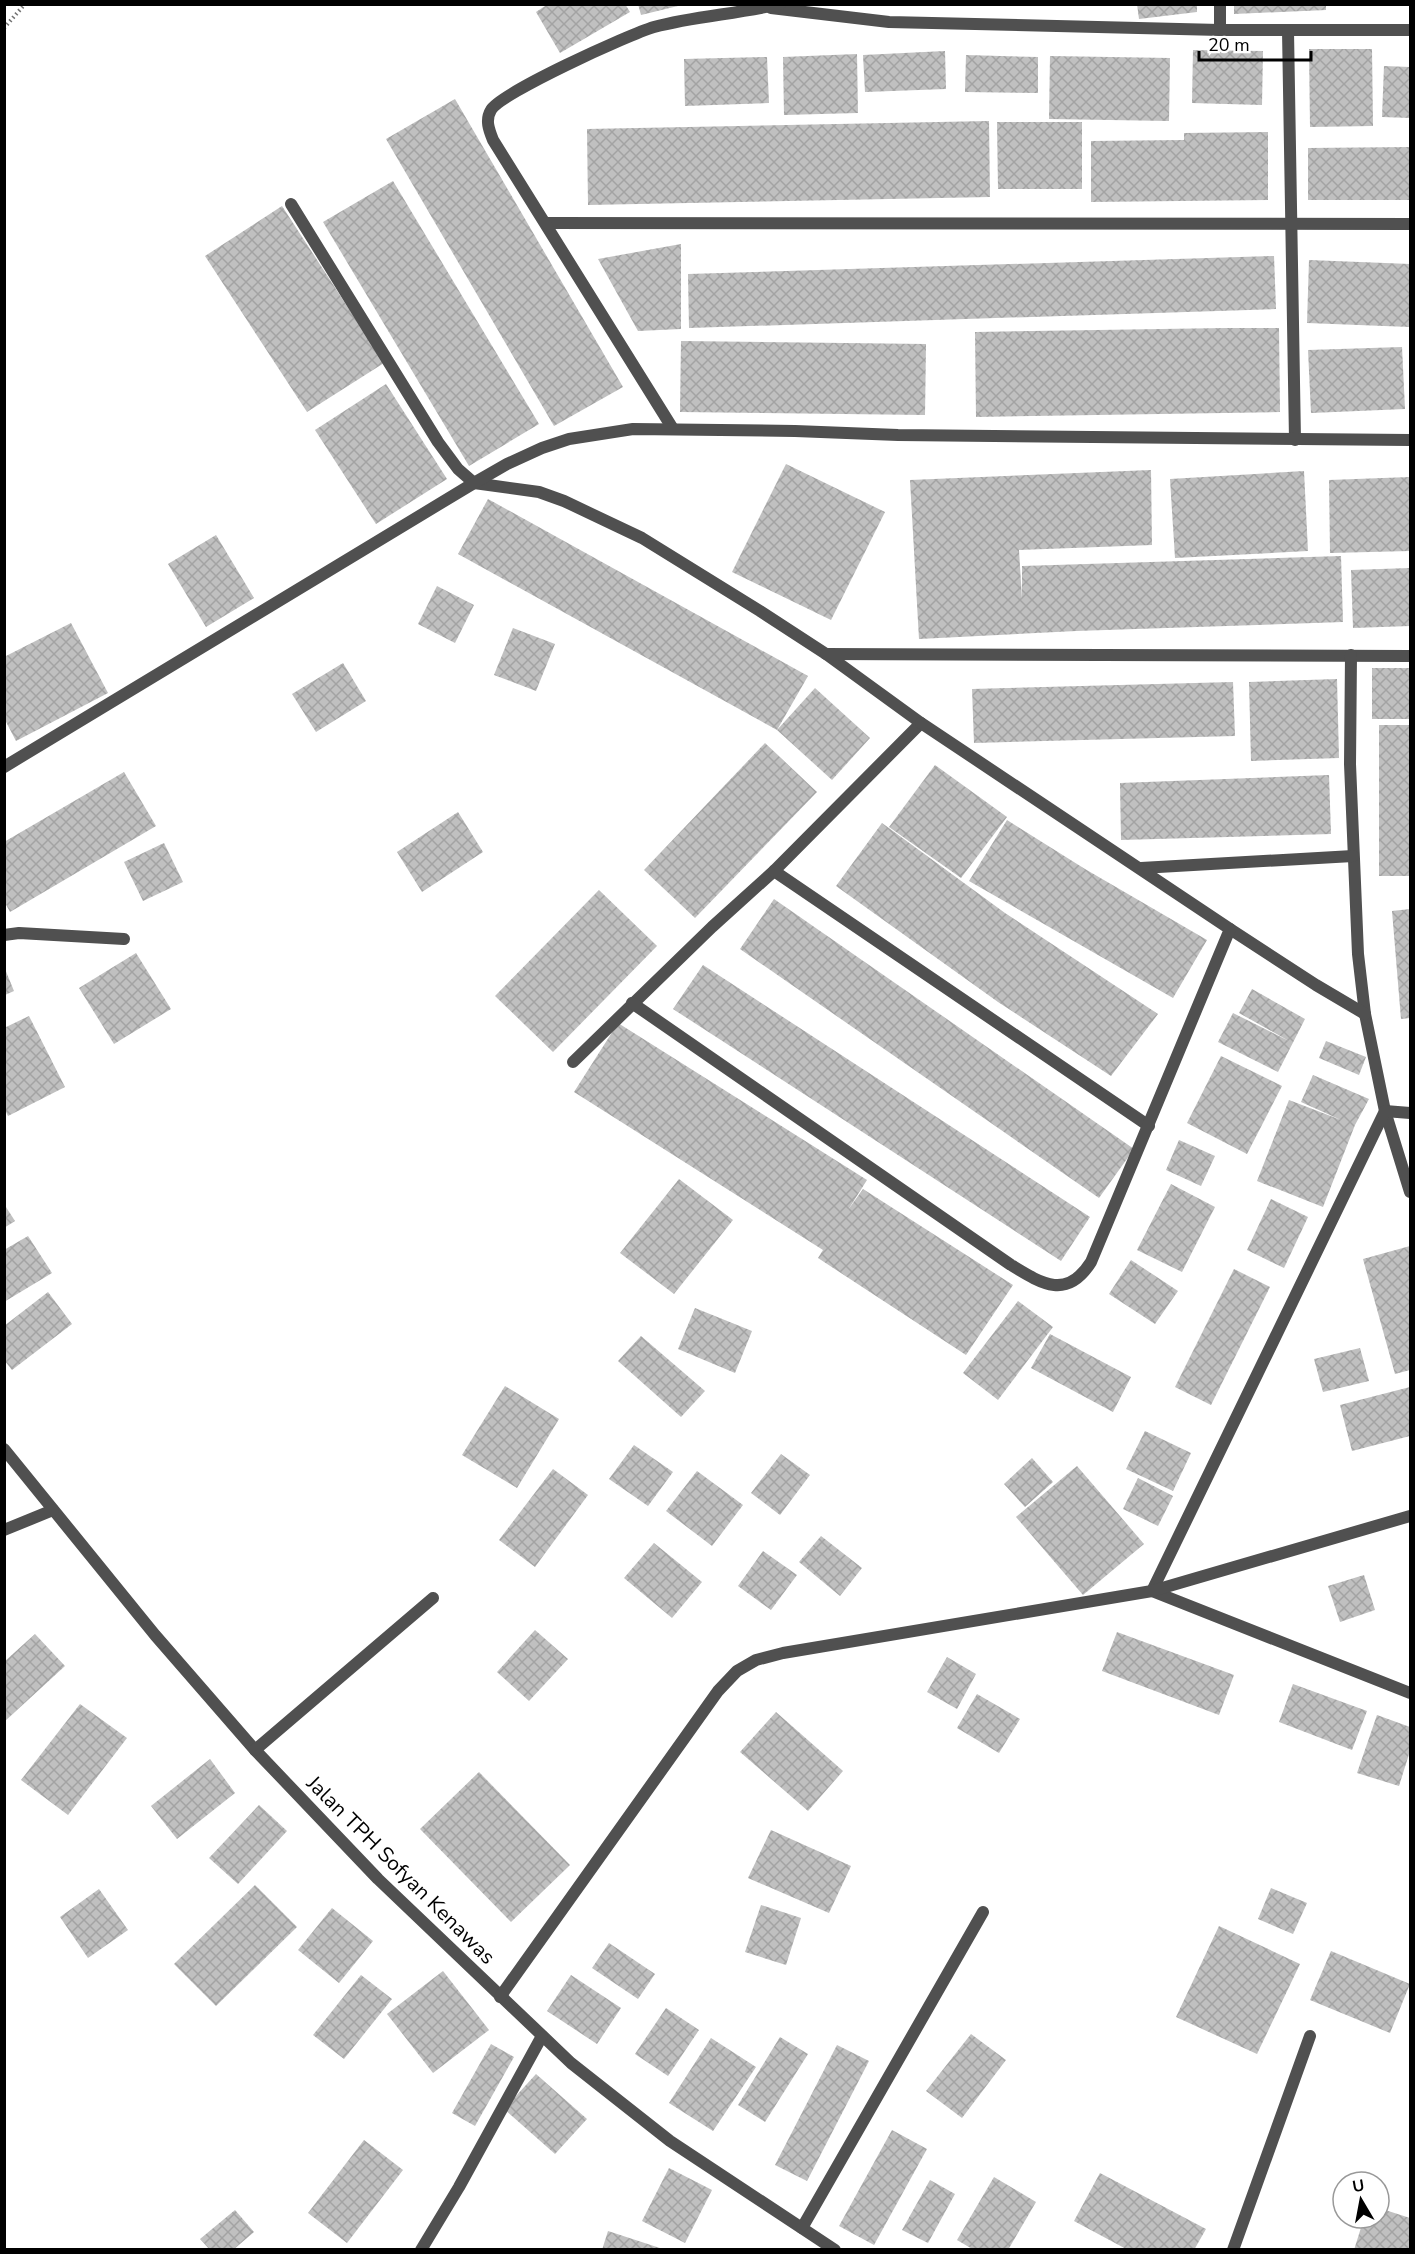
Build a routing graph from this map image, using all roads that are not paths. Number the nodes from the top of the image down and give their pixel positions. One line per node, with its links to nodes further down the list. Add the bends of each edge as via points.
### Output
1 (780, 4): 3 (street)
2 (1220, 4): 4 (street)
3 (766, 8): 4 (street, via 889,22); 8 (street, via 685,19 651,28 529,84 492,107 487,122 493,140)
4 (1220, 30): 6 (street)
5 (1410, 30): 6 (street)
6 (1287, 31): 10 (street)
7 (291, 204): 14 (street, via 438,442)
8 (547, 223): 10 (street); 11 (street)
9 (1410, 224): 10 (street)
10 (1291, 225): 12 (street)
11 (673, 429): 12 (street); 14 (street, via 633,429 569,439 507,464)
12 (1295, 440): 13 (street)
13 (1410, 440)
14 (474, 483): 15 (street, via 539,492 609,521 683,561); 19 (street)
15 (826, 654): 16 (street); 18 (street)
16 (1351, 656): 17 (street); 20 (street)
17 (1410, 656)
18 (921, 723): 21 (street); 22 (street)
19 (4, 767)
20 (1353, 856): 21 (street); 27 (street)
21 (1141, 868): 23 (street)
22 (774, 871): 26 (street); 31 (street)
23 (1230, 929): 27 (street); 31 (street)
24 (4, 935): 25 (street)
25 (124, 939)
26 (632, 1003): 28 (street); 31 (street, via 1011,1265 1045,1283 1065,1286 1076,1281 1091,1262)
27 (1365, 1014): 29 (street)
28 (573, 1062)
29 (1385, 1111): 30 (street); 32 (street); 37 (street)
30 (1410, 1113)
31 (1149, 1126)
32 (1410, 1192)
33 (4, 1449): 34 (street, Jalan TPH Sofyan Kenawas)
34 (53, 1510): 36 (street); 40 (street, Jalan TPH Sofyan Kenawas)
35 (1410, 1516): 37 (street)
36 (4, 1530)
37 (1152, 1591): 39 (street); 42 (street, via 783,1653 756,1660 737,1671 694,1724)
38 (433, 1598): 40 (street)
39 (1410, 1693)
40 (255, 1750): 42 (street, Jalan TPH Sofyan Kenawas, via 378,1880)
41 (983, 1912): 45 (street)
42 (500, 1997): 43 (street, Jalan TPH Sofyan Kenawas)
43 (542, 2036): 45 (street, Jalan TPH Sofyan Kenawas, via 670,2141); 47 (street)
44 (1310, 2036): 49 (street)
45 (802, 2228): 46 (street, Jalan TPH Sofyan Kenawas)
46 (821, 2246): 48 (street, Jalan TPH Sofyan Kenawas)
47 (421, 2250)
48 (835, 2250)
49 (1233, 2250)

